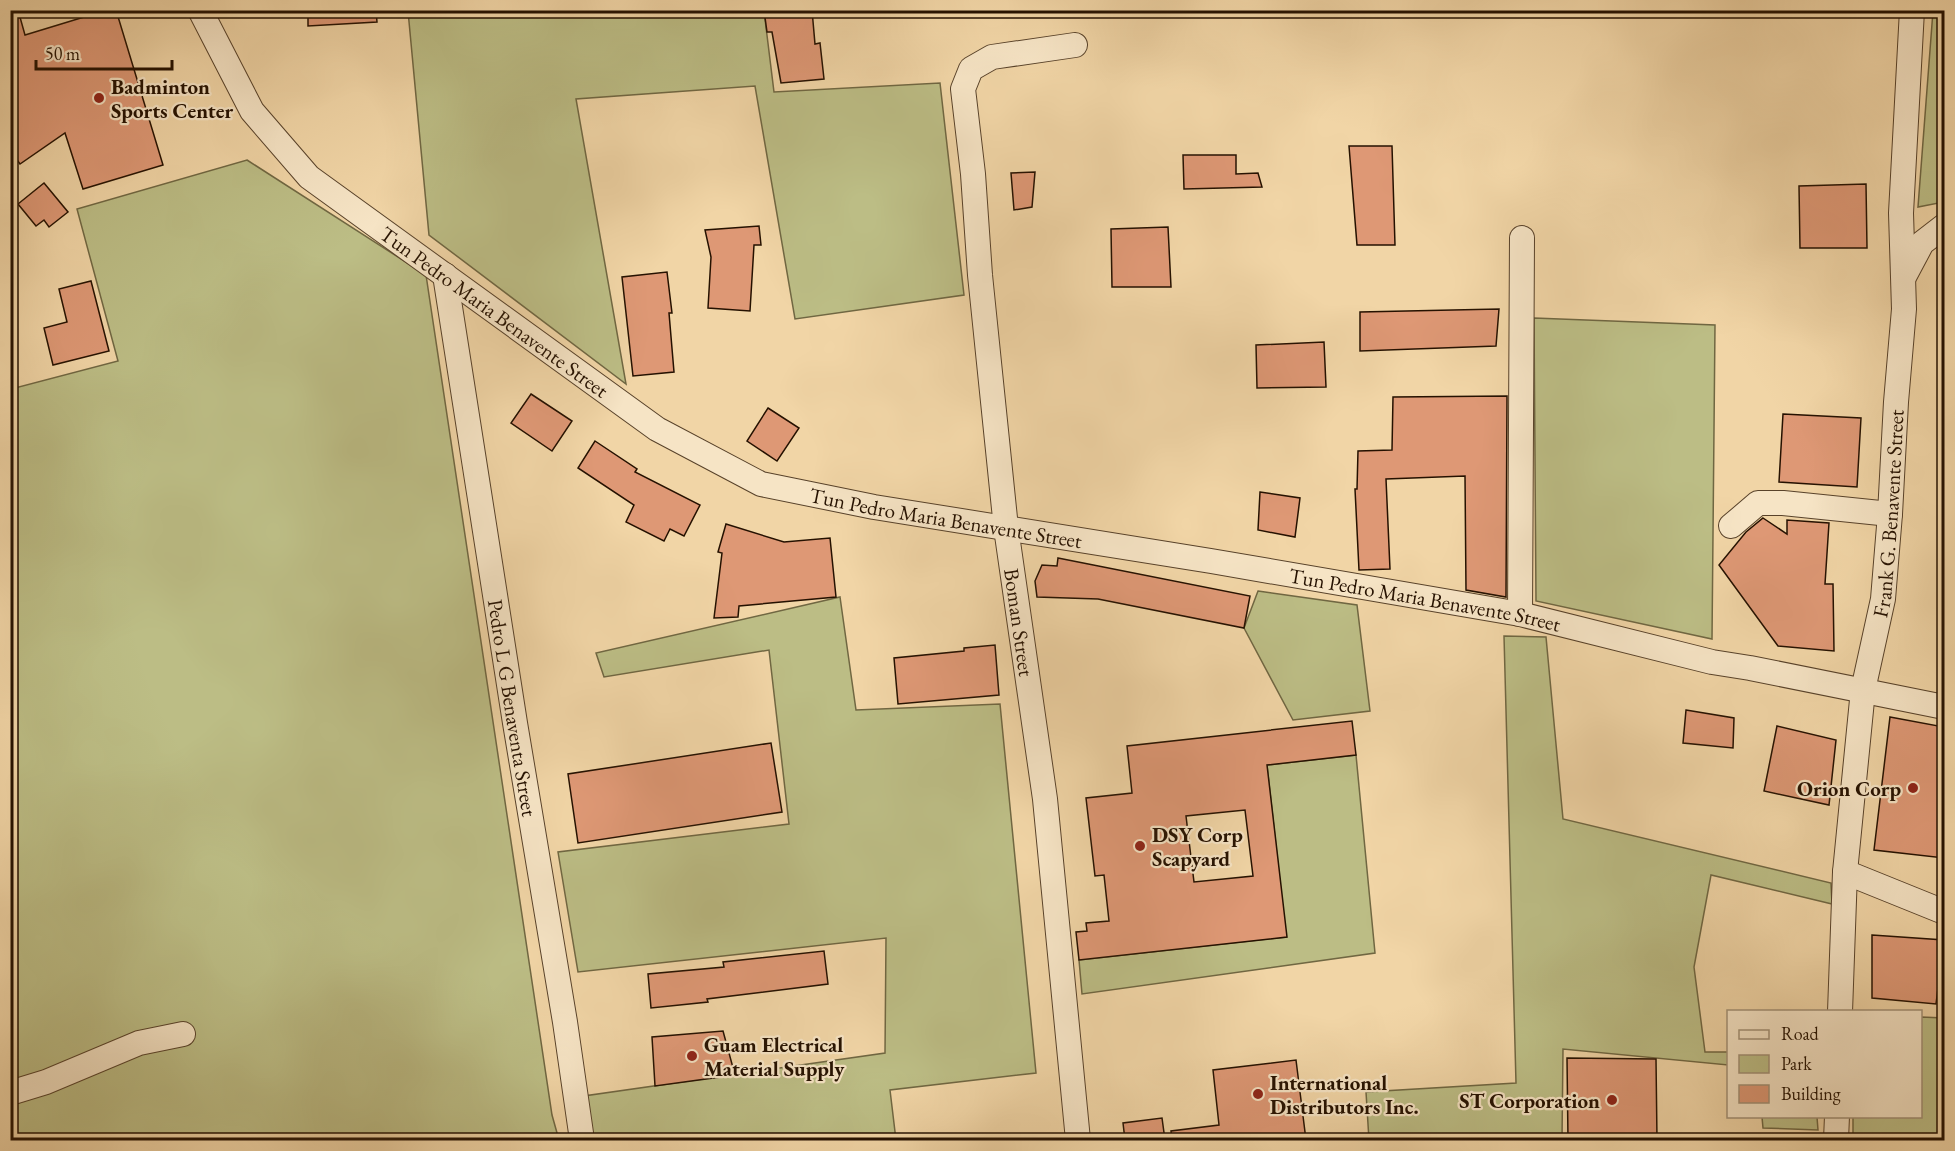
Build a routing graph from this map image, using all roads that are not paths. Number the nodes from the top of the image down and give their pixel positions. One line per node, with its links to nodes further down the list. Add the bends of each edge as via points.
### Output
1 (200, 10): 6 (street, Tun Pedro Maria Benavente Street, via 252,111 309,177)
2 (1912, 10): 7 (street, Frank G. Benavente Street, via 1901,213)
3 (1075, 45): 10 (street, Boman Street, via 992,57 971,69 963,89)
4 (1944, 226): 7 (street, via 1922,243)
5 (1522, 238): 11 (street)
6 (445, 275): 10 (street, Tun Pedro Maria Benavente Street, via 657,429 761,484); 20 (street, Pedro L G Benaventa Street)
7 (1902, 282): 8 (street, Frank G. Benavente Street, via 1904,309)
8 (1890, 514): 9 (street, via 1758,503); 12 (street, Frank G. Benavente Street, via 1883,599)
9 (1731, 526)
10 (1006, 528): 11 (street, Tun Pedro Maria Benavente Street); 21 (street, Boman Street, via 1044,799)
11 (1520, 614): 12 (street, Tun Pedro Maria Benavente Street, via 1712,662)
12 (1863, 690): 13 (street, Tun Pedro Maria Benavente Street); 14 (street, Frank G. Benavente Street)
13 (1944, 707)
14 (1845, 872): 15 (street); 16 (street, Frank G. Benavente Street)
15 (1944, 912)
16 (1840, 1010)
17 (183, 1034): 18 (street, via 139,1043)
18 (10, 1093)
19 (1837, 1118): 22 (street)
20 (582, 1140)
21 (1078, 1140)
22 (1836, 1140)

